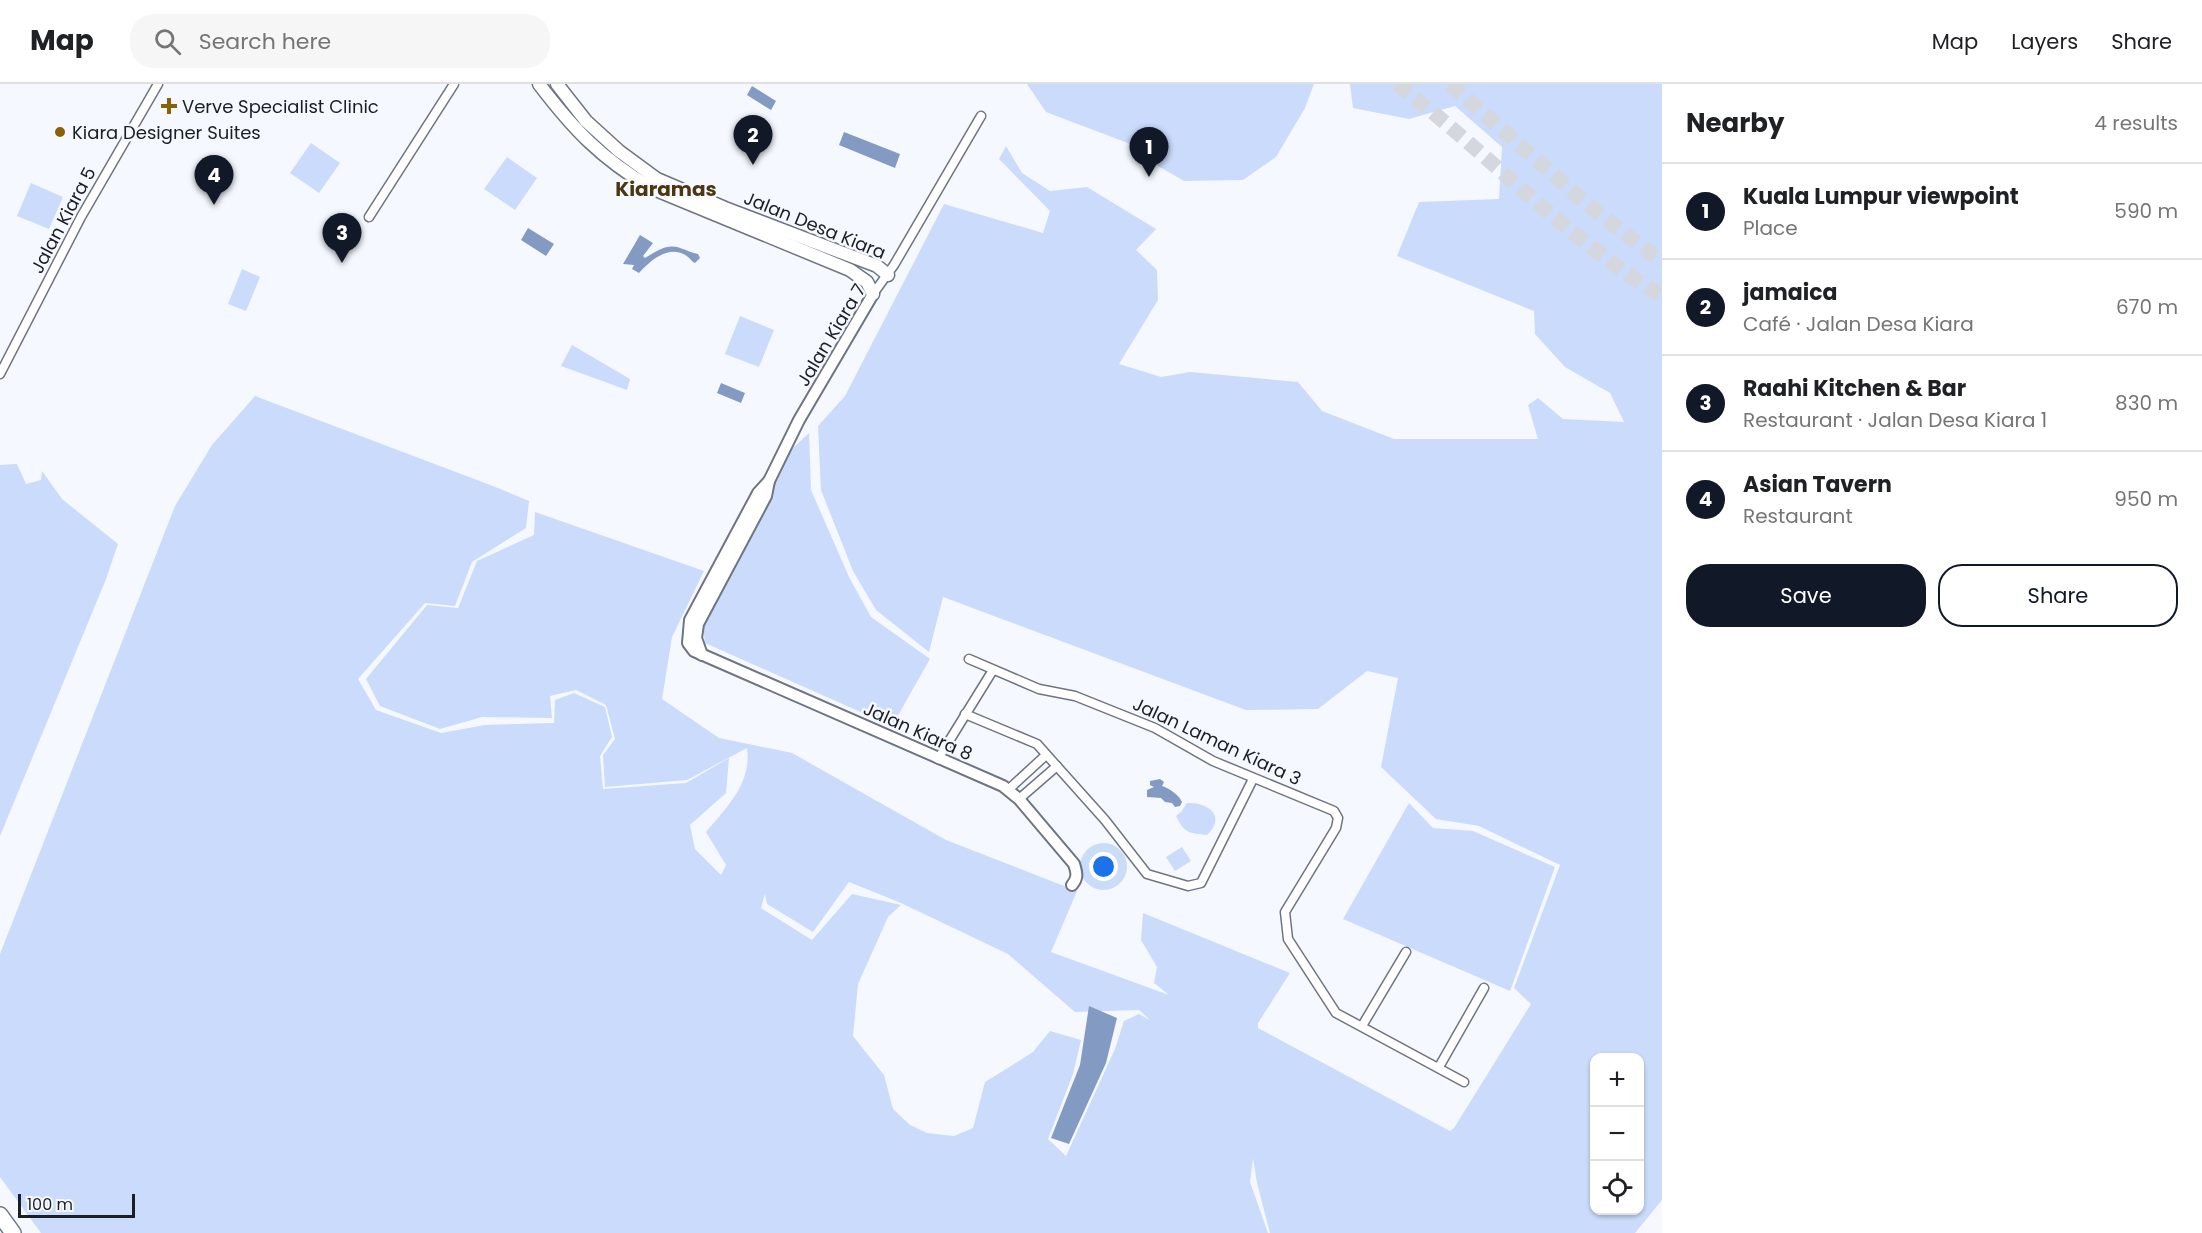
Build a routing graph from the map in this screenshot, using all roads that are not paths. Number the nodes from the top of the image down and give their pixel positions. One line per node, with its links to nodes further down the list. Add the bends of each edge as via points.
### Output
1 (158, 84): 9 (street, Jalan Kiara 5, via 81,217)
2 (454, 84): 6 (street)
3 (539, 84): 8 (main road, Jalan Desa Kiara, via 566,120 626,173 651,188 850,270 867,282)
4 (557, 84): 7 (main road, Jalan Desa Kiara, via 586,121 657,179 877,266)
5 (981, 116): 7 (street, Jalan Kiara 7)
6 (369, 217)
7 (888, 275): 8 (street, Jalan Kiara 7)
8 (873, 294): 10 (street, Jalan Kiara 7, via 799,420)
9 (0, 374)
10 (770, 481): 15 (street, Jalan Kiara 8, via 758,493 690,620 688,643 702,655)
11 (969, 660): 12 (street, Jalan Laman Kiara 3)
12 (993, 670): 13 (street); 17 (street, Jalan Laman Kiara 3, via 1039,689 1075,696 1155,728)
13 (965, 714): 14 (street, via 1037,744); 15 (street)
14 (1046, 755): 16 (street); 18 (street)
15 (938, 759): 18 (street, Jalan Kiara 8)
16 (1057, 766): 17 (street, via 1147,873 1188,886 1201,883); 19 (street)
17 (1252, 779): 23 (street, Jalan Laman Kiara 3, via 1334,811 1338,818 1336,828 1285,912 1288,939 1328,1004 1336,1013)
18 (1009, 789): 19 (street, Jalan Kiara 8)
19 (1019, 799): 20 (street, Jalan Kiara 8, via 1074,864 1077,873)
20 (1072, 885)
21 (1406, 952): 23 (street)
22 (1484, 988): 24 (street)
23 (1362, 1026): 24 (street, Jalan Laman Kiara 3)
24 (1439, 1067): 25 (street, Jalan Laman Kiara 3)
25 (1464, 1082)
26 (0, 1215): 27 (highway)
27 (13, 1233)

